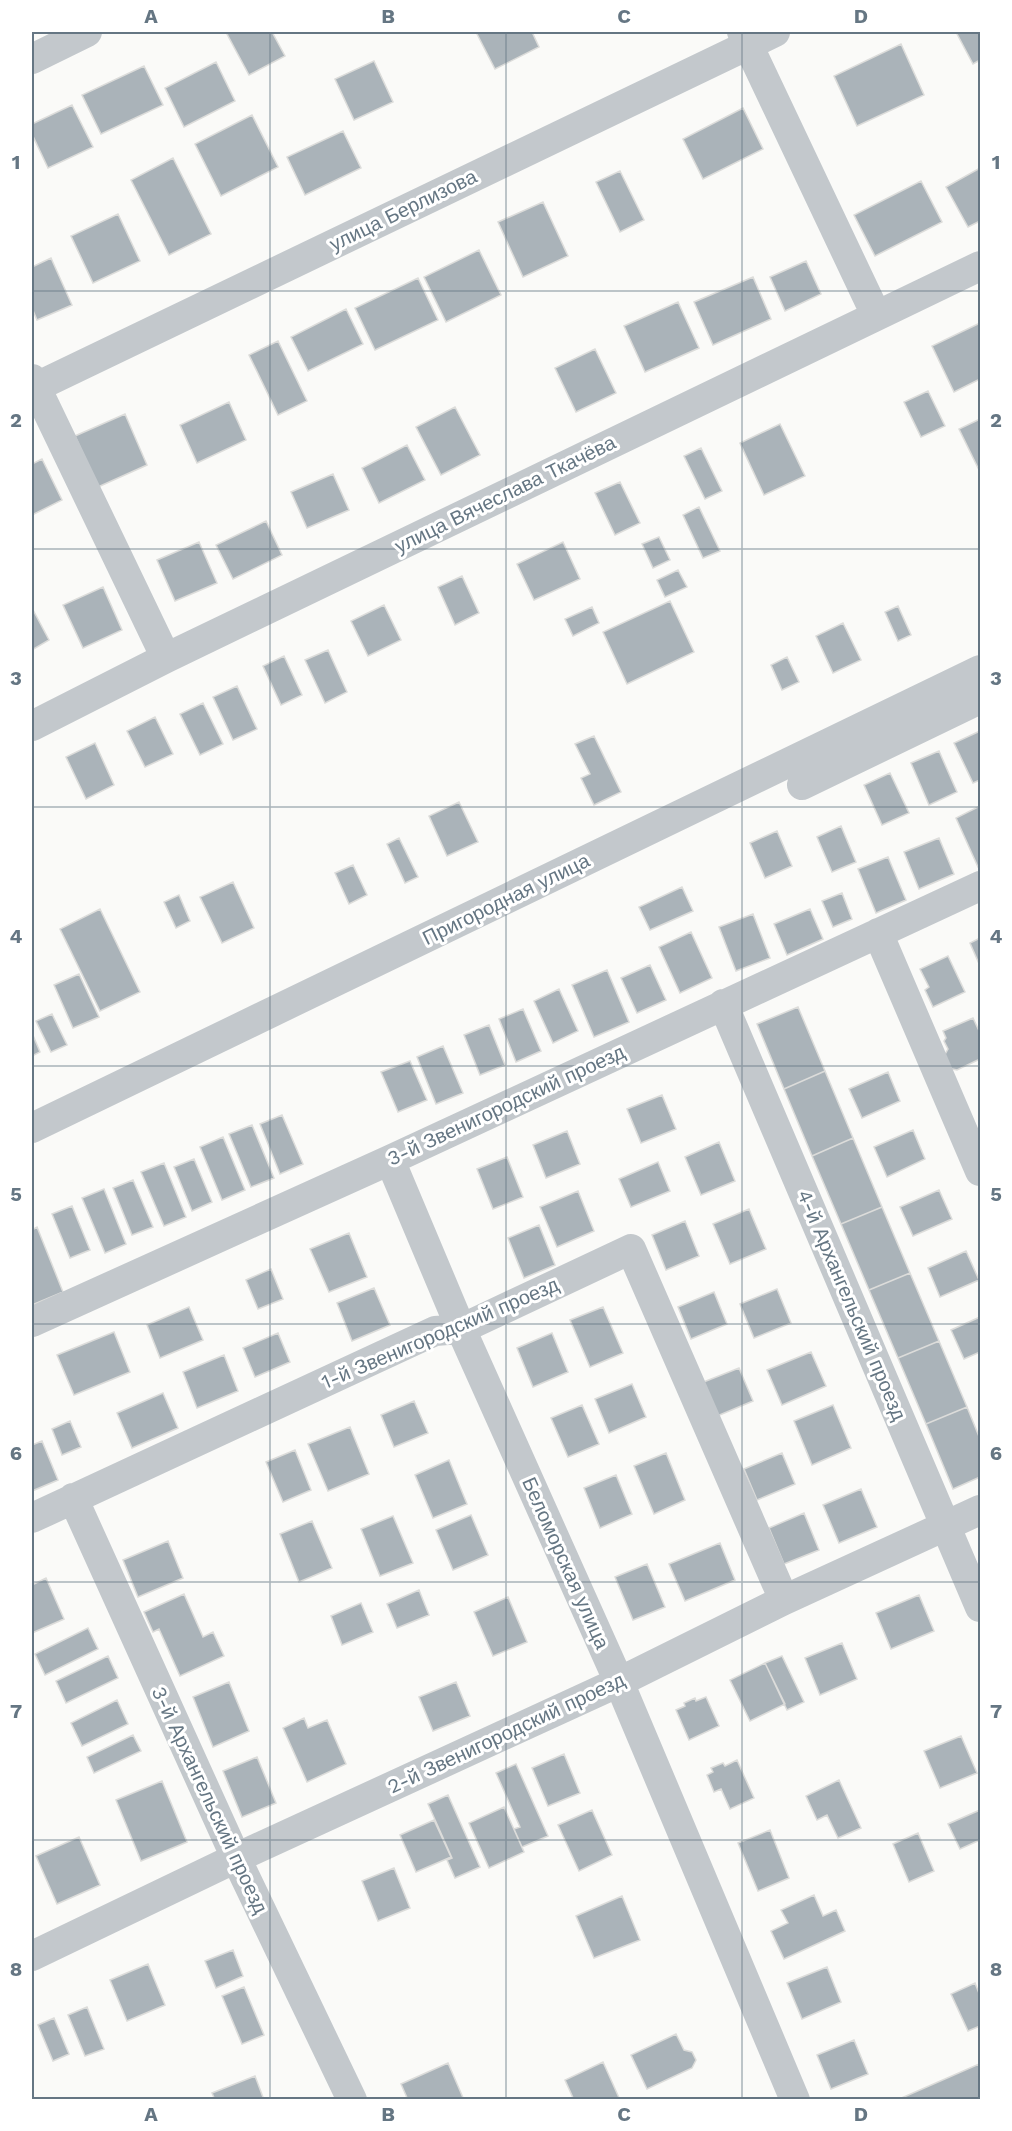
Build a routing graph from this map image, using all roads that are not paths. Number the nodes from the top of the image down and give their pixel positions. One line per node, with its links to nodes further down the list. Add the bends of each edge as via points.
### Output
1 (87, 32): 4 (street)
2 (775, 32): 3 (street, улица Берлизова)
3 (745, 38): 6 (street); 7 (street, улица Берлизова)
4 (32, 59)
5 (981, 266): 6 (street, улица Вячеслава Ткачёва)
6 (876, 315): 8 (street, улица Вячеслава Ткачёва)
7 (33, 385): 8 (street)
8 (166, 658): 11 (street, улица Вячеслава Ткачёва)
9 (981, 670): 16 (street, Пригородная улица)
10 (981, 699): 12 (street)
11 (32, 726)
12 (802, 785)
13 (981, 886): 14 (street, 3-й Звенигородский проезд)
14 (878, 933): 15 (street, 3-й Звенигородский проезд); 18 (street)
15 (723, 1004): 17 (street, 3-й Звенигородский проезд); 24 (street, 4-й Архангельский проезд)
16 (32, 1128)
17 (390, 1160): 19 (street, 3-й Звенигородский проезд); 20 (street, Беломорская улица)
18 (981, 1171)
19 (32, 1322)
20 (461, 1329): 21 (street, 1-й Звенигородский проезд, via 435,1331); 25 (street, 1-й Звенигородский проезд, via 631,1249); 27 (street, Беломорская улица)
21 (73, 1498): 23 (street, 1-й Звенигородский проезд); 28 (street, 3-й Архангельский проезд)
22 (981, 1510): 24 (street, 2-й Звенигородский проезд)
23 (32, 1518)
24 (945, 1526): 25 (street, 2-й Звенигородский проезд); 26 (street, 4-й Архангельский проезд)
25 (784, 1600): 27 (street, 2-й Звенигородский проезд)
26 (981, 1607)
27 (619, 1682): 28 (street, 2-й Звенигородский проезд); 31 (street, Беломорская улица)
28 (236, 1858): 29 (street, 2-й Звенигородский проезд); 30 (street, 3-й Архангельский проезд)
29 (32, 1956)
30 (352, 2100)
31 (795, 2100)

